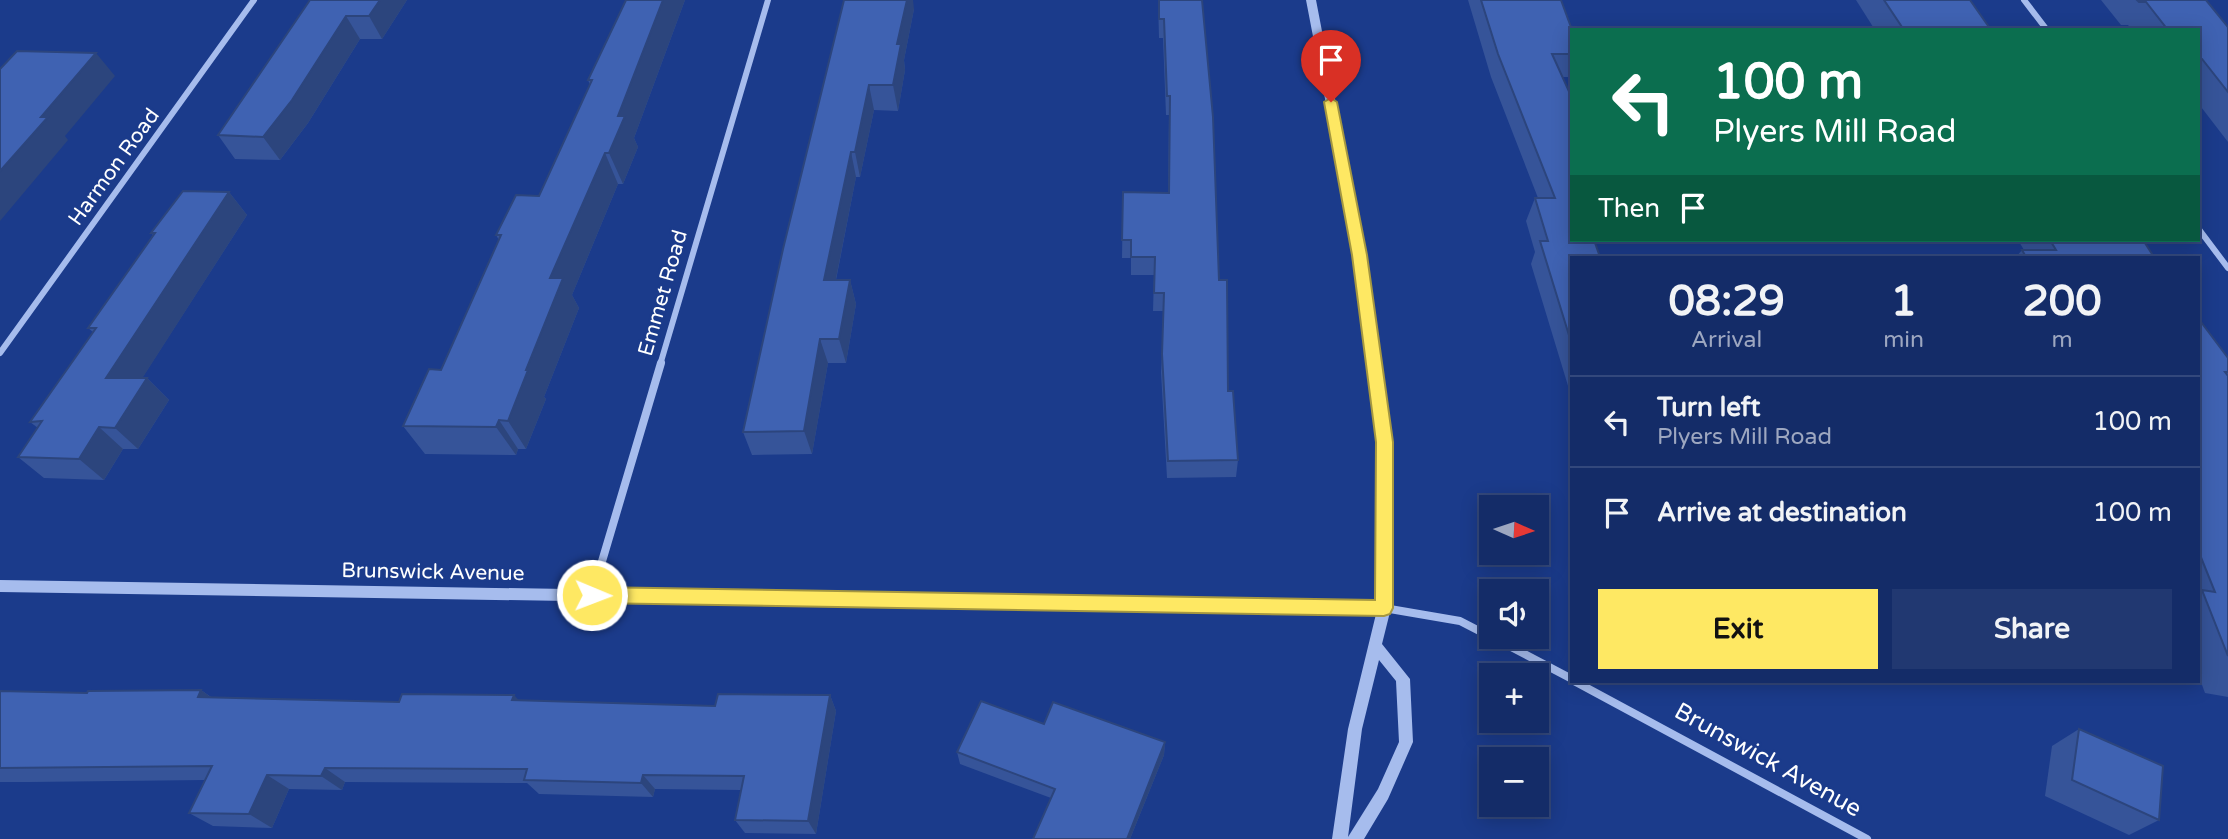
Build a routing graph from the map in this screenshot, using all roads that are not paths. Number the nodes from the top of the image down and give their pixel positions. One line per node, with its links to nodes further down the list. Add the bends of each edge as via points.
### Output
1 (254, 0): 8 (street, Harmon Road)
2 (768, 0): 10 (street, Emmet Road)
3 (1311, 0): 11 (street, via 1360,255 1384,442)
4 (2024, 0): 5 (street)
5 (2045, 28)
6 (2200, 231): 7 (street)
7 (2228, 268)
8 (0, 353)
9 (0, 586): 10 (street, Brunswick Avenue)
10 (592, 595): 11 (street, Brunswick Avenue)
11 (1384, 608): 12 (street, Brunswick Avenue, via 1460,621); 13 (street)
12 (1479, 631)
13 (1375, 645): 17 (street, via 1355,729); 18 (street, via 1403,679 1406,742 1383,794)
14 (1514, 649): 15 (street, Brunswick Avenue)
15 (1570, 678)
16 (1579, 683): 19 (street, Brunswick Avenue)
17 (1340, 839)
18 (1355, 839)
19 (1867, 839)

